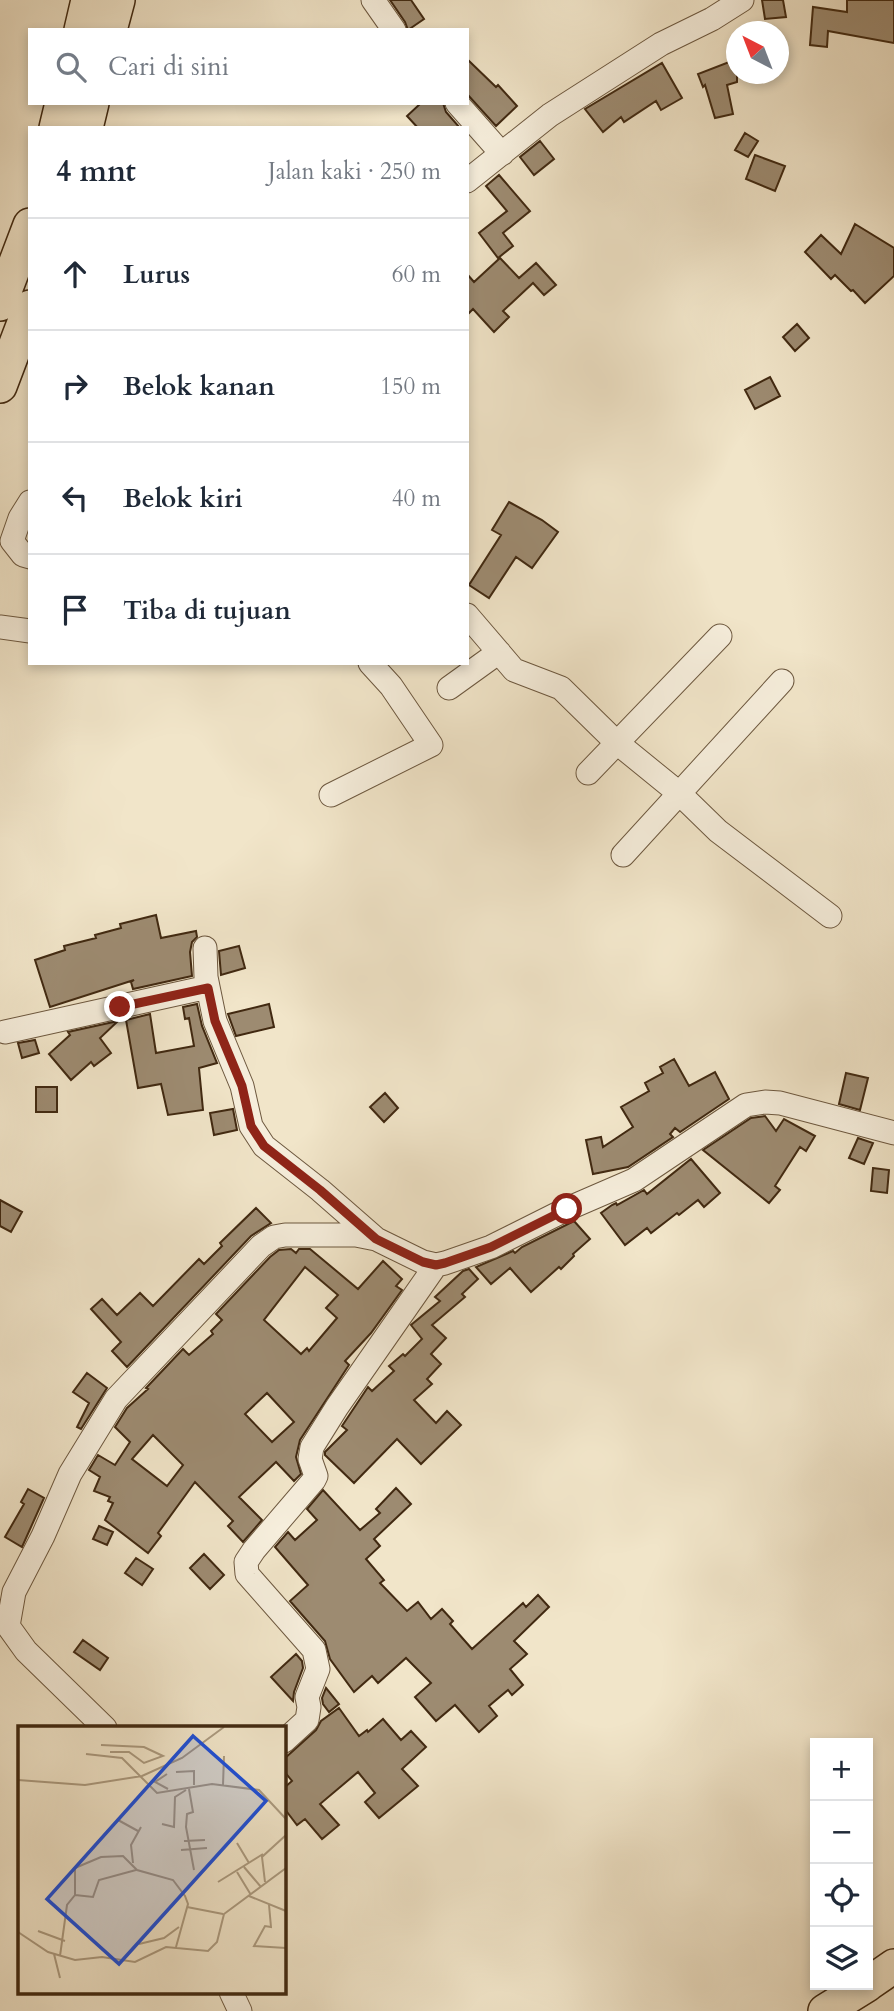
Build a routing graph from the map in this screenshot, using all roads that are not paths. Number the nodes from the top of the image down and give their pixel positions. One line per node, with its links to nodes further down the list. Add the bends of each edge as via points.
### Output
1 (88, 0): 5 (highway)
2 (118, 0): 6 (highway)
3 (373, 0): 7 (street)
4 (742, 0): 13 (street, via 661,44 550,115)
5 (81, 28)
6 (111, 28)
7 (393, 28)
8 (62, 105): 11 (highway)
9 (92, 105): 12 (highway)
10 (459, 105): 13 (street)
11 (56, 126)
12 (86, 126)
13 (502, 153): 14 (street)
14 (469, 179)
15 (28, 230): 16 (highway)
16 (0, 304)
17 (28, 312): 18 (highway)
18 (0, 386)
19 (28, 505): 20 (street, via 12,541)
20 (28, 556)
21 (469, 617): 25 (street)
22 (0, 627): 23 (street)
23 (28, 631)
24 (720, 636): 29 (street)
25 (499, 652): 28 (street); 29 (street, via 514,670 561,688)
26 (372, 665): 32 (street, via 431,745)
27 (782, 681): 31 (street)
28 (449, 688)
29 (616, 742): 30 (street); 31 (street)
30 (588, 773)
31 (680, 794): 33 (street); 34 (street, via 718,831)
32 (331, 795)
33 (623, 855)
34 (830, 916)
35 (205, 948): 36 (street)
36 (208, 988): 37 (street); 39 (street, via 251,1126 264,1146)
37 (5, 1032)
38 (894, 1133): 40 (street, via 780,1103 746,1105 634,1180 491,1247)
39 (376, 1239): 40 (street); 41 (street, via 285,1235 261,1246 116,1399 70,1474 14,1592 8,1626 26,1651)
40 (436, 1265): 42 (street, via 312,1447 314,1480 246,1562 247,1574 314,1650 318,1669 307,1697 307,1720)
41 (104, 1726)
42 (285, 1740)
43 (894, 1966): 44 (highway)
44 (873, 1980)
45 (858, 1990): 48 (highway)
46 (232, 1994): 47 (street)
47 (240, 2011)
48 (825, 2011)

